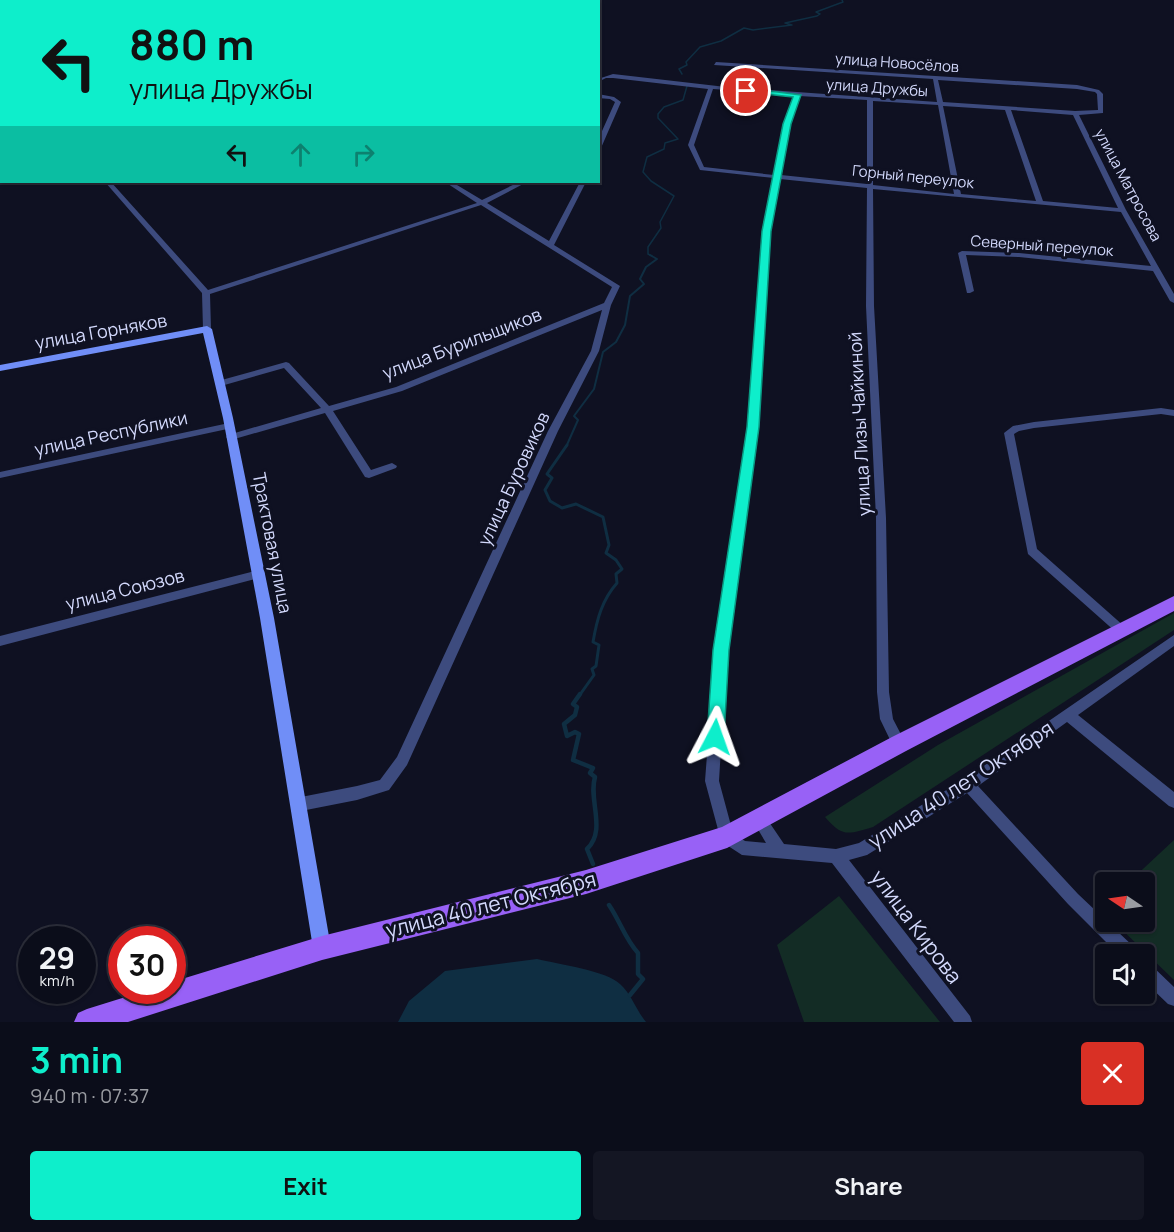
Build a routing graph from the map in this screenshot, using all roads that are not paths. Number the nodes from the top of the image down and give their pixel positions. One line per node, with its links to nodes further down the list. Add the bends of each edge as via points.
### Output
1 (716, 64): 2 (street, улица Новосёлов)
2 (935, 77): 5 (street, улица Новосёлов); 9 (street)
3 (600, 80): 4 (street, улица Дружбы, via 605,76)
4 (711, 87): 6 (street, улица Дружбы); 13 (street, Горный переулок, via 691,145 702,169)
5 (1077, 87): 11 (street, улица Дружбы, via 1097,91 1102,99 1101,112)
6 (797, 95): 8 (street, улица Дружбы); 13 (street, via 787,124)
7 (600, 96): 12 (street, via 618,102)
8 (870, 99): 9 (street, улица Дружбы); 18 (street, улица Лизы Чайкиной)
9 (939, 104): 10 (street, улица Дружбы); 19 (street)
10 (1008, 109): 11 (street, улица Дружбы); 21 (street)
11 (1075, 113): 22 (street, улица Матросова)
12 (600, 143)
13 (778, 176): 18 (street, Горный переулок); 48 (street, via 767,231 753,427 721,650 712,781)
14 (109, 183): 26 (street)
15 (449, 183): 20 (street, улица Буровиков)
16 (521, 183): 20 (street)
17 (582, 183): 23 (street)
18 (870, 187): 19 (street, Горный переулок); 43 (street, улица Лизы Чайкиной, via 870,306 881,518 883,692 887,719)
19 (958, 196): 21 (street, Горный переулок)
20 (482, 203): 23 (street, улица Буровиков); 26 (street)
21 (1040, 203): 22 (street, Горный переулок)
22 (1123, 210): 24 (street, улица Матросова)
23 (550, 246): 28 (street, улица Буровиков, via 616,286)
24 (1157, 269): 25 (street, Северный переулок, via 962,253); 27 (street, улица Матросова)
25 (970, 291)
26 (206, 293): 29 (street, Трактовая улица)
27 (1174, 302)
28 (607, 305): 32 (street, улица Бурильщиков, via 399,388); 46 (street, улица Буровиков, via 595,351 553,431 402,761 384,784)
29 (207, 329): 30 (street, улица Горняков); 31 (street, Трактовая улица)
30 (0, 368)
31 (221, 383): 32 (street, via 286,365); 34 (street, Трактовая улица)
32 (327, 409): 34 (street, улица Бурильщиков); 35 (street, via 369,475)
33 (1174, 413): 39 (street, via 1161,411 1034,425 1009,433 1032,551)
34 (230, 431): 36 (street, улица Республики); 37 (street, Трактовая улица)
35 (392, 466)
36 (0, 475)
37 (259, 574): 41 (street, улица Союзов); 46 (street, Трактовая улица)
38 (1174, 603): 39 (main road, улица 40 лет Октября)
39 (1121, 630): 43 (main road, улица 40 лет Октября)
40 (1174, 640): 42 (street, улица 40 лет Октября)
41 (0, 641)
42 (1068, 716): 44 (street, улица 40 лет Октября); 45 (street)
43 (898, 744): 47 (main road, улица 40 лет Октября)
44 (968, 785): 50 (street, улица 40 лет Октября, via 862,850); 51 (street)
45 (1174, 801)
46 (301, 804): 52 (street, Трактовая улица)
47 (760, 821): 48 (main road, улица 40 лет Октября); 49 (street)
48 (727, 837): 49 (street, улица 40 лет Октября, via 742,848); 52 (main road, улица 40 лет Октября, via 586,882)
49 (780, 851): 50 (street, улица 40 лет Октября)
50 (836, 856): 56 (street, улица Кирова)
51 (1118, 944)
52 (322, 948): 55 (main road, улица 40 лет Октября)
53 (1155, 980): 54 (street)
54 (1174, 998)
55 (87, 1022)
56 (964, 1022)

